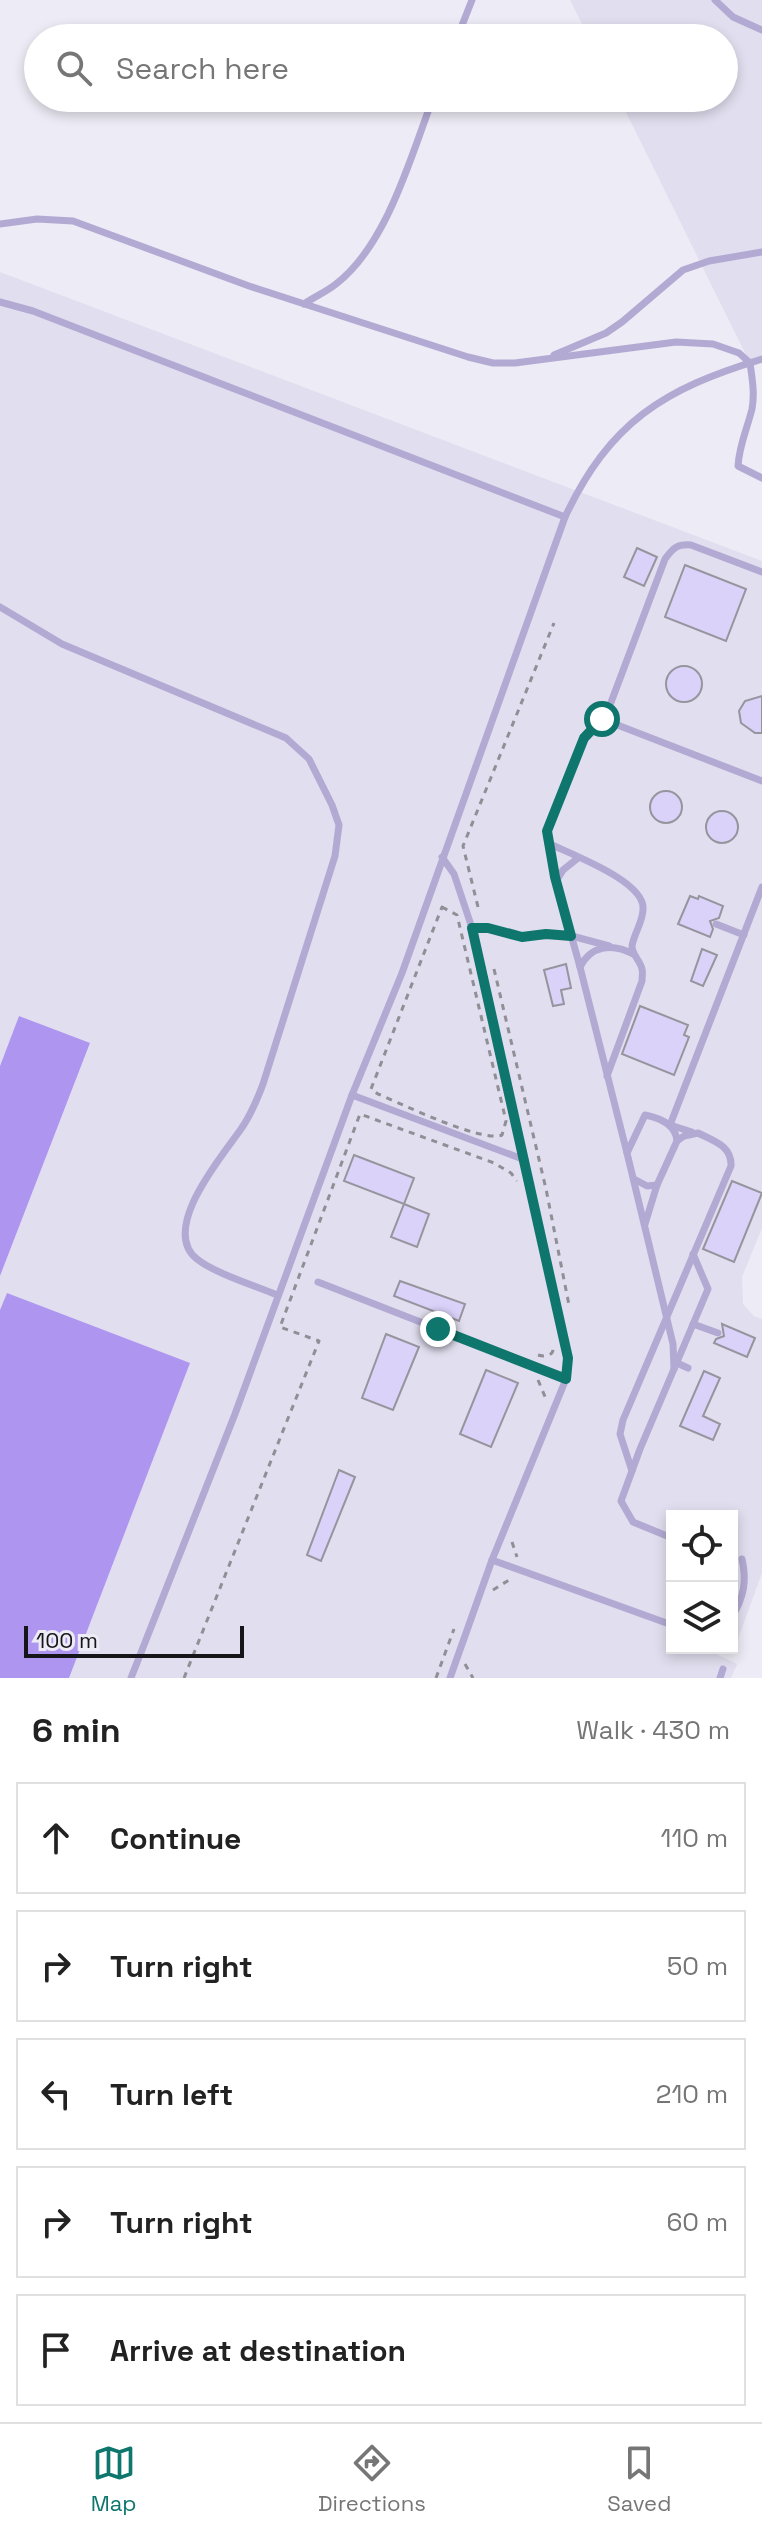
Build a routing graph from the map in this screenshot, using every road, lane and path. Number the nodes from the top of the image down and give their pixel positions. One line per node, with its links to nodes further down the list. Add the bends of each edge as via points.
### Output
1 (472, 0): 3 (lane)
2 (715, 0): 4 (lane, via 733,17)
3 (463, 24)
4 (762, 30)
5 (428, 112): 9 (lane, via 395,196 357,264 336,285)
6 (0, 224): 9 (lane, via 73,221)
7 (762, 252): 10 (lane, via 683,270 606,333)
8 (0, 302): 14 (lane)
9 (304, 304): 10 (lane, via 493,363)
10 (545, 359): 12 (lane, via 676,342 713,344)
11 (762, 359): 12 (lane)
12 (750, 363): 13 (lane, via 754,392 738,466); 14 (lane, via 676,391 626,428 601,455)
13 (762, 478)
14 (565, 517): 21 (lane)
15 (762, 572): 18 (lane, via 691,545 673,548)
16 (0, 607): 47 (lane, via 62,644 286,738 309,759 332,805 339,825 335,856 256,1106 197,1193 187,1225 188,1248 197,1259)
17 (554, 623): 28 (path, via 463,846)
18 (602, 719): 19 (lane); 20 (lane, via 584,738 547,831)
19 (762, 781)
20 (548, 843): 22 (lane); 23 (lane)
21 (442, 857): 27 (lane, via 454,874); 36 (lane)
22 (578, 858): 23 (lane); 32 (lane, via 639,895 643,911)
23 (556, 881): 30 (lane)
24 (762, 887): 29 (lane)
25 (442, 907): 25 (path, via 457,915 506,1121 502,1135 494,1138 371,1089)
26 (716, 924): 29 (lane)
27 (472, 928): 28 (lane); 41 (lane)
28 (483, 928): 30 (lane, via 522,937)
29 (744, 935): 37 (lane)
30 (571, 936): 31 (lane); 33 (lane)
31 (611, 946): 32 (lane); 33 (lane, via 590,953)
32 (633, 954): 35 (lane, via 642,968 642,981)
33 (580, 967): 35 (lane)
34 (493, 968): 48 (path)
35 (607, 1076): 40 (lane)
36 (352, 1095): 41 (lane); 47 (lane)
37 (670, 1125): 38 (lane); 39 (lane); 40 (lane, via 645,1115)
38 (694, 1133): 39 (lane); 45 (lane, via 726,1149 731,1166)
39 (677, 1141): 43 (lane)
40 (627, 1153): 42 (lane)
41 (525, 1160): 55 (lane, via 568,1358)
42 (632, 1178): 43 (lane); 44 (lane)
43 (657, 1185): 44 (lane)
44 (645, 1224): 49 (lane)
45 (693, 1253): 49 (lane); 50 (lane, via 708,1289)
46 (318, 1282): 55 (lane)
47 (277, 1295): 67 (lane)
48 (570, 1313)
49 (666, 1316): 53 (lane); 56 (lane, via 620,1434)
50 (693, 1324): 51 (lane); 53 (lane)
51 (718, 1333)
52 (319, 1341): 68 (path)
53 (675, 1366): 54 (lane); 56 (lane)
54 (688, 1368)
55 (566, 1379): 60 (lane)
56 (632, 1471): 58 (lane, via 621,1501 625,1512 633,1522)
57 (513, 1535): 61 (path, via 515,1555 526,1562)
58 (666, 1536)
59 (742, 1559): 63 (lane, via 745,1588)
60 (492, 1560): 61 (lane); 69 (lane)
61 (523, 1570): 62 (path, via 519,1580 509,1580); 64 (lane)
62 (492, 1594)
63 (738, 1604)
64 (666, 1623)
65 (466, 1659): 70 (path)
66 (723, 1669): 71 (lane)
67 (131, 1678)
68 (184, 1678)
69 (450, 1678)
70 (473, 1678)
71 (720, 1678)

